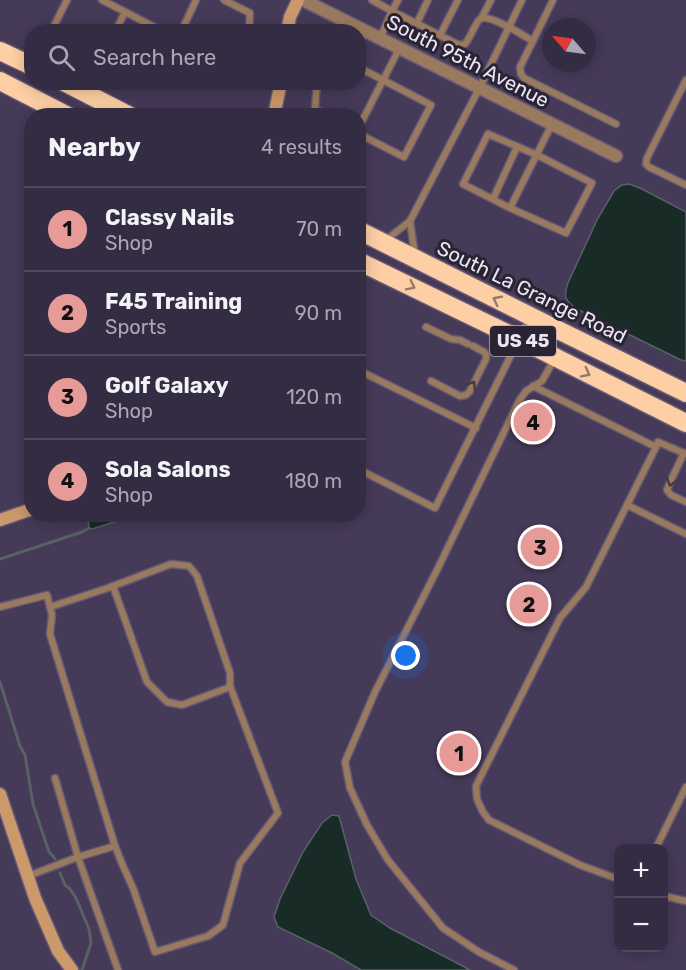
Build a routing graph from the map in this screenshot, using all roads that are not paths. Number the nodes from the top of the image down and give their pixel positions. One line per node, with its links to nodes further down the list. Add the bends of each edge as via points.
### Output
1 (67, 0): 18 (lane)
2 (102, 0): 15 (lane)
3 (196, 0): 21 (lane)
4 (224, 0): 22 (lane, via 250,13)
5 (298, 0): 23 (street)
6 (303, 0): 24 (street, South 95th Avenue)
7 (372, 0): 14 (lane)
8 (398, 0): 14 (lane)
9 (428, 0): 17 (lane)
10 (458, 0): 27 (lane)
11 (491, 0): 16 (lane)
12 (522, 0): 25 (lane)
13 (553, 0): 29 (lane)
14 (392, 11): 17 (lane); 28 (lane)
15 (125, 12): 19 (lane); 20 (lane)
16 (482, 17): 25 (lane); 27 (lane, via 465,44)
17 (417, 23): 27 (lane)
18 (55, 24)
19 (119, 24)
20 (148, 24)
21 (184, 24)
22 (249, 24)
23 (289, 24)
24 (352, 24)
25 (509, 27): 29 (lane); 37 (lane)
26 (366, 31): 28 (street, South 95th Avenue)
27 (440, 35)
28 (380, 38): 30 (street, South 95th Avenue)
29 (533, 41): 47 (lane, via 520,67 524,78)
30 (400, 48): 34 (lane); 37 (street, South 95th Avenue)
31 (0, 51): 32 (highway)
32 (24, 62)
33 (366, 71): 34 (lane)
34 (384, 80): 45 (lane); 48 (lane, via 431,105 404,157)
35 (686, 80): 52 (lane, via 646,164)
36 (0, 81): 41 (highway)
37 (479, 89): 46 (street, South 95th Avenue); 55 (lane)
38 (80, 90): 42 (highway)
39 (279, 90): 43 (street)
40 (316, 90): 44 (lane)
41 (52, 108)
42 (114, 108)
43 (276, 108)
44 (315, 108)
45 (366, 115)
46 (552, 124): 50 (lane); 51 (street, South 95th Avenue)
47 (616, 124)
48 (366, 138)
49 (517, 147): 50 (lane); 53 (lane); 53 (lane, via 488,134 463,184)
50 (537, 156): 54 (lane); 54 (lane, via 592,183 566,233)
51 (615, 156)
52 (686, 185)
53 (492, 199): 54 (lane)
54 (510, 208)
55 (410, 221): 57 (lane); 58 (lane)
56 (366, 234): 57 (highway, South La Grange Road / US 45)
57 (384, 243): 58 (highway, South La Grange Road / US 45)
58 (415, 258): 60 (highway, South La Grange Road / US 45, one-way to 58)
59 (366, 265): 62 (highway, US 45, one-way to 62)
60 (530, 316): 62 (lane); 67 (highway, South La Grange Road / US 45)
61 (426, 327): 65 (lane, one-way to 61, via 460,396 466,395 486,355)
62 (519, 339): 63 (highway, US 45); 69 (lane)
63 (555, 358): 66 (lane, via 542,381); 68 (highway, US 45, one-way to 68)
64 (366, 374): 69 (lane)
65 (431, 381)
66 (533, 386): 70 (lane); 94 (lane, via 519,401 375,692 345,762 350,788 367,825 388,860 443,928)
67 (686, 393)
68 (686, 423)
69 (476, 428): 72 (lane, via 435,508)
70 (656, 447): 71 (lane, via 658,442); 74 (lane)
71 (685, 453): 73 (lane, one-way to 73, via 667,490)
72 (366, 473)
73 (686, 502)
74 (627, 505): 77 (lane); 89 (lane, via 586,587 560,618 476,791 479,806 489,820)
75 (24, 512): 76 (street)
76 (0, 520)
77 (686, 534)
78 (113, 586): 80 (lane); 81 (lane, via 147,682 167,702 182,705); 81 (lane, via 171,564 189,566 201,587 230,674)
79 (0, 607): 80 (lane, via 47,595)
80 (50, 607): 86 (lane, via 50,634)
81 (230, 687): 86 (lane, via 278,813 240,863 223,926 208,936 155,952)
82 (55, 778): 87 (lane)
83 (686, 788): 85 (lane)
84 (0, 794): 88 (street)
85 (658, 844)
86 (116, 846): 87 (lane)
87 (78, 857): 88 (lane); 93 (lane)
88 (28, 876): 92 (street, via 58,951)
89 (614, 878)
90 (668, 897): 91 (lane)
91 (686, 901)
92 (72, 970)
93 (118, 970)
94 (514, 970)

